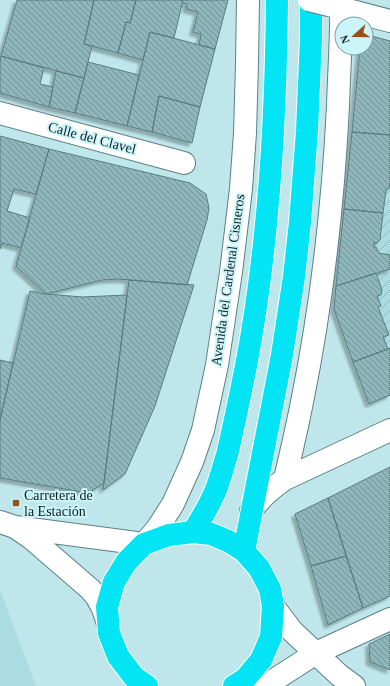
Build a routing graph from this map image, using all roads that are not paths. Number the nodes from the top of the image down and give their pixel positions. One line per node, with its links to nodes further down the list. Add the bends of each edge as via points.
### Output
1 (248, 0): 12 (street, Avenida del Cardenal Cisneros, via 241,189 216,365 203,430 192,462 173,504)
2 (277, 0): 11 (highway, Avenida del Cardenal Cisneros, via 272,150 265,241 255,316 222,474)
3 (326, 3): 4 (street); 8 (street, via 341,31 329,227 309,365); 9 (highway, via 309,95 294,277 282,355)
4 (390, 21)
5 (0, 113): 6 (street, Calle del Clavel)
6 (184, 163)
7 (390, 430): 8 (street)
8 (285, 479): 9 (street, via 260,500)
9 (251, 512): 13 (highway)
10 (8, 525): 12 (street); 16 (street, via 38,544 90,589 103,608)
11 (193, 532): 12 (highway, via 169,535); 13 (highway, via 211,534)
12 (144, 544): 16 (highway, via 128,561 114,582 107,607)
13 (244, 551): 14 (highway, via 259,568 270,589)
14 (273, 606): 17 (street, via 292,631); 19 (highway, via 272,637 261,660 245,679)
15 (390, 619): 17 (street)
16 (108, 624): 18 (highway, via 118,656)
17 (316, 654): 20 (street); 21 (street)
18 (138, 683)
19 (234, 686)
20 (265, 686)
21 (354, 686)

